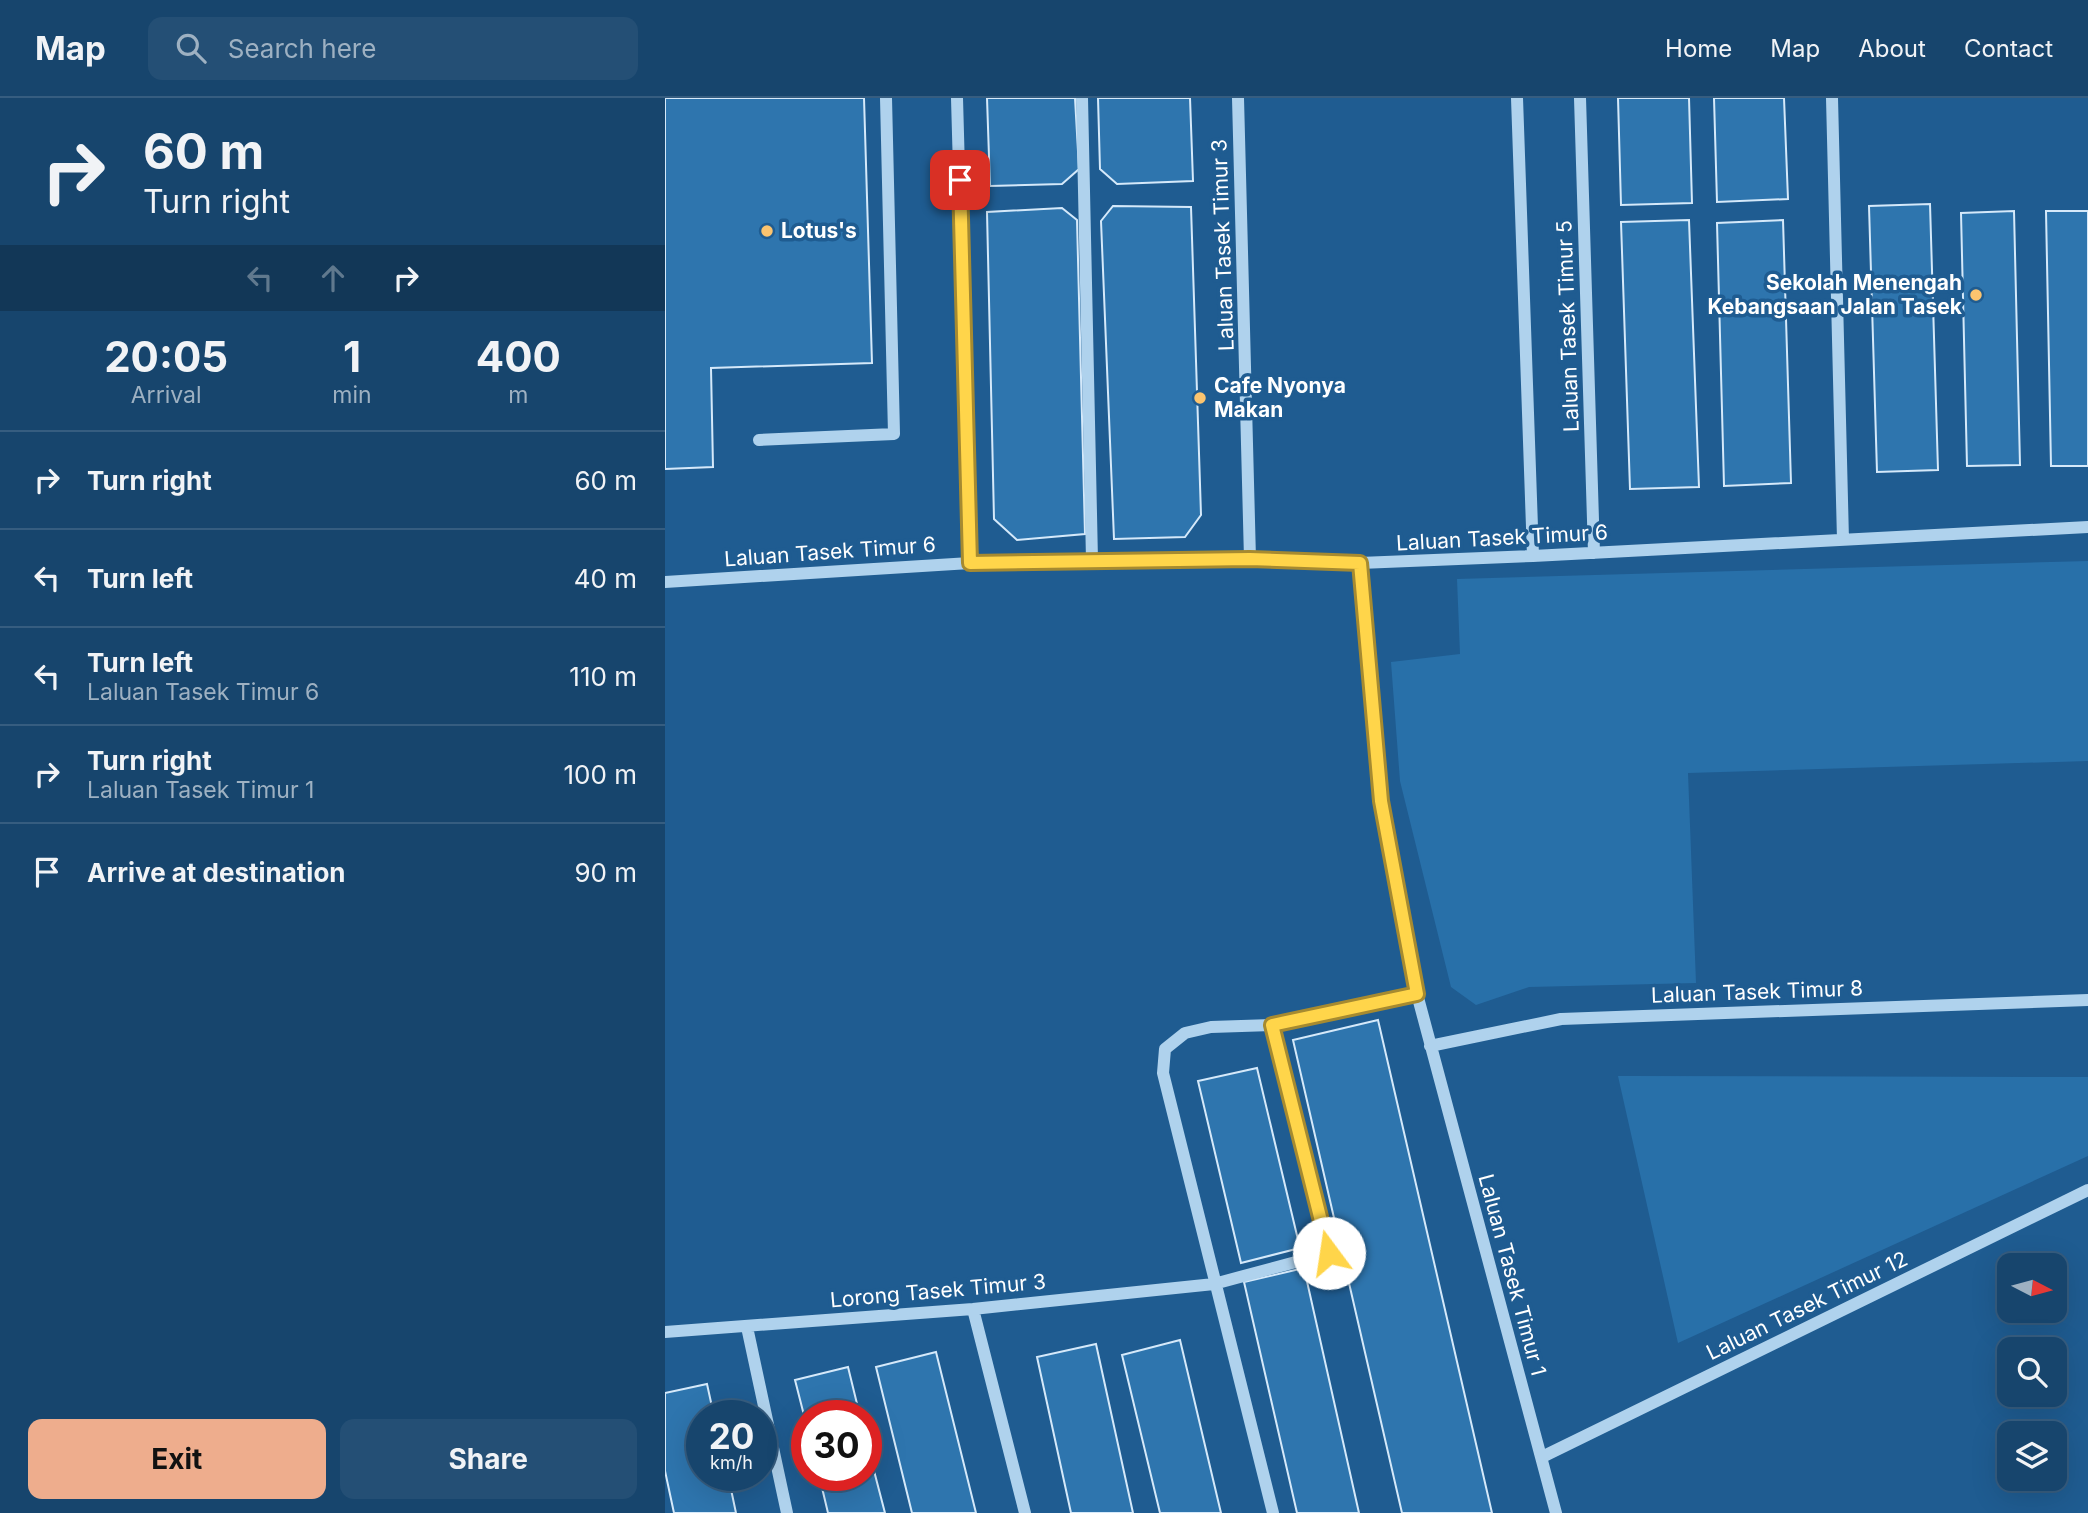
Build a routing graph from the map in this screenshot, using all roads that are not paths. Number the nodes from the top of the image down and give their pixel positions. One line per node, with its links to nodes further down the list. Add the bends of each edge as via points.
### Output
1 (886, 98): 8 (street, via 894,434)
2 (957, 98): 15 (street)
3 (1082, 98): 14 (street)
4 (1238, 98): 13 (street, Laluan Tasek Timur 3)
5 (1517, 98): 12 (street)
6 (1580, 98): 11 (street, Laluan Tasek Timur 5)
7 (1832, 98): 10 (street)
8 (759, 440)
9 (2088, 527): 10 (street, Laluan Tasek Timur 6)
10 (1843, 540): 11 (street, Laluan Tasek Timur 6)
11 (1594, 553): 12 (street, Laluan Tasek Timur 6)
12 (1533, 556): 16 (street, Laluan Tasek Timur 6)
13 (1250, 559): 14 (street, Laluan Tasek Timur 6); 16 (street, Laluan Tasek Timur 6)
14 (1093, 560): 15 (street, Laluan Tasek Timur 6)
15 (970, 563): 17 (street, Laluan Tasek Timur 6)
16 (1360, 563): 18 (street, Laluan Tasek Timur 1, via 1381,801)
17 (665, 582)
18 (1417, 994): 20 (street); 21 (street, Laluan Tasek Timur 1)
19 (2088, 1000): 21 (street, Laluan Tasek Timur 8, via 1561,1018)
20 (1272, 1025): 23 (street, via 1211,1027 1185,1034 1165,1049 1163,1073); 23 (street, Lorong Tasek Timur 3, via 1329,1253)
21 (1430, 1046): 27 (street, Laluan Tasek Timur 1)
22 (2088, 1190): 27 (street, Laluan Tasek Timur 12)
23 (1214, 1284): 24 (street, Lorong Tasek Timur 3); 30 (street)
24 (973, 1309): 25 (street, Lorong Tasek Timur 3); 29 (street)
25 (747, 1327): 26 (street, Lorong Tasek Timur 3); 28 (street)
26 (665, 1332)
27 (1542, 1457): 31 (street, Laluan Tasek Timur 1)
28 (787, 1513)
29 (1024, 1513)
30 (1273, 1513)
31 (1556, 1513)

